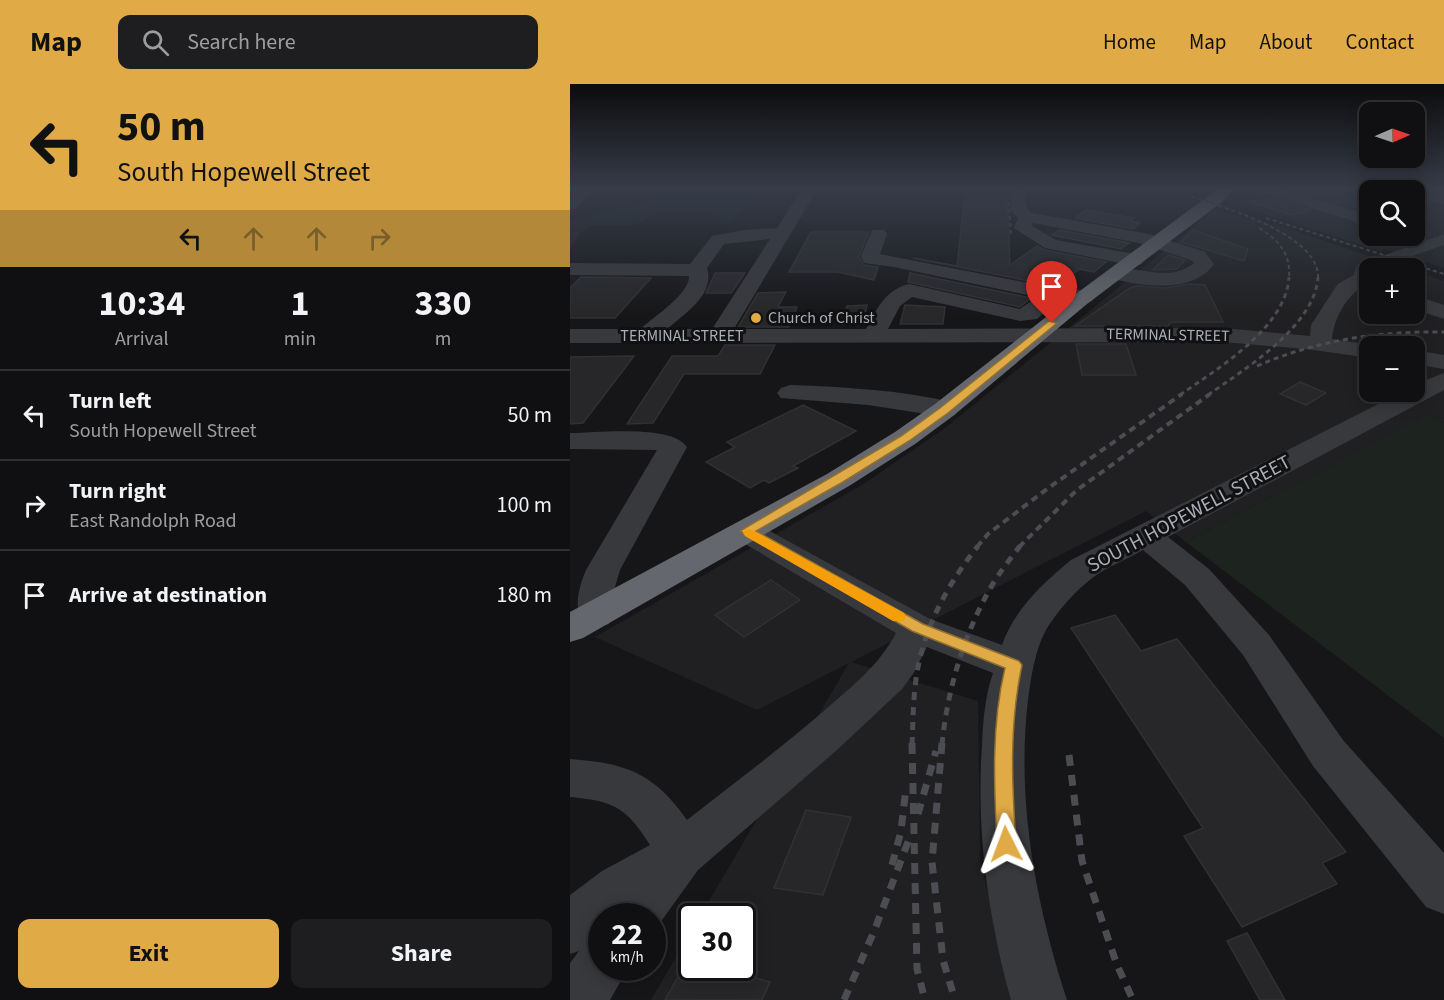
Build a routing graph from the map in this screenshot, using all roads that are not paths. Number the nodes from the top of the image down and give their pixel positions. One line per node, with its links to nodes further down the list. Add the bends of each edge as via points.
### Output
1 (1028, 231): 11 (street, via 1051,243)
2 (1095, 231): 9 (street)
3 (1165, 231): 9 (highway)
4 (1173, 231): 9 (highway)
5 (783, 233): 13 (street, via 718,240); 26 (street)
6 (878, 234): 16 (street, via 872,259)
7 (1425, 236): 8 (street)
8 (1441, 240): 10 (street)
9 (1156, 243): 11 (highway); 14 (street, via 1198,256 1204,264 1188,277 1158,279)
10 (1390, 258)
11 (1135, 260): 14 (highway)
12 (570, 269): 13 (street)
13 (696, 270): 25 (street, via 700,279 695,292)
14 (1116, 274): 17 (highway)
15 (1359, 282): 27 (street, via 1345,288 1322,326)
16 (1053, 294): 17 (street, via 1057,291); 19 (street, via 1025,315)
17 (1085, 297): 21 (highway)
18 (1425, 305): 20 (street)
19 (986, 307): 22 (street, via 909,290 891,302); 23 (street)
20 (1444, 313)
21 (1038, 334): 23 (street, TERMINAL STREET); 27 (street, TERMINAL STREET, via 1223,335); 32 (highway)
22 (874, 335): 23 (street, TERMINAL STREET); 26 (street, TERMINAL STREET)
23 (976, 335)
24 (570, 336): 25 (street, TERMINAL STREET)
25 (646, 336): 26 (street, TERMINAL STREET)
26 (719, 336)
27 (1320, 344): 28 (street, TERMINAL STREET)
28 (1359, 349)
29 (1425, 365): 30 (street)
30 (1442, 378): 35 (street, SOUTH HOPEWELL STREET)
31 (790, 393): 32 (street, via 844,394)
32 (946, 409): 34 (highway, via 869,462)
33 (570, 441): 36 (street, via 662,441 673,447 603,570)
34 (746, 531): 36 (highway); 37 (street)
35 (1145, 536): 38 (street, SOUTH HOPEWELL STREET, via 1083,568 1059,588 1023,639); 41 (street, via 1197,577 1256,645 1328,753)
36 (583, 622)
37 (917, 628): 38 (street); 40 (street, via 888,678)
38 (1013, 665): 46 (street, SOUTH HOPEWELL STREET, via 1006,697 1002,773 1006,844 1020,927)
39 (570, 778): 40 (street, via 620,786 642,797 657,813)
40 (681, 854): 42 (street); 43 (street, via 620,888)
41 (1444, 890)
42 (644, 903)
43 (570, 928)
44 (590, 981): 45 (street)
45 (577, 1000)
46 (1040, 1000)

